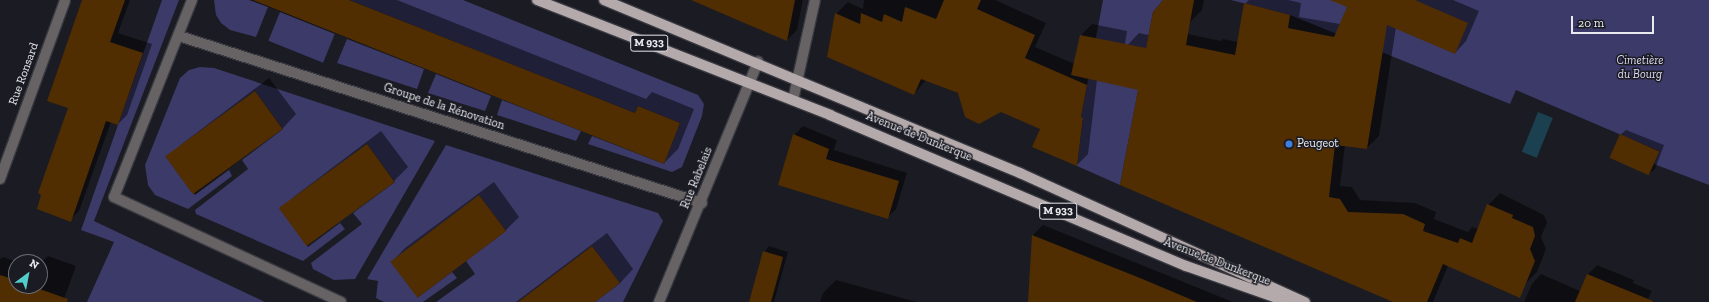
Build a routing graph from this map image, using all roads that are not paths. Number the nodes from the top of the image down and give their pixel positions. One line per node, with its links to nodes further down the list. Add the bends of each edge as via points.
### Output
1 (65, 0): 11 (street, Rue Ronsard)
2 (192, 0): 6 (street)
3 (537, 0): 9 (main road, Avenue de Dunkerque / M 933)
4 (604, 0): 7 (main road, Avenue de Dunkerque / M 933)
5 (815, 0): 8 (street)
6 (179, 36): 12 (street, Groupe de la Rénovation); 13 (street, via 114,197)
7 (758, 62): 8 (main road, Avenue de Dunkerque / M 933); 9 (street, Rue Rabelais)
8 (798, 79): 10 (street); 16 (main road, Avenue de Dunkerque / M 933, via 1062,191)
9 (750, 83): 10 (main road, Avenue de Dunkerque / M 933); 12 (street, Rue Rabelais)
10 (793, 100): 15 (main road, Avenue de Dunkerque / M 933, via 1173,261)
11 (0, 179)
12 (702, 203): 14 (street, Rue Rabelais)
13 (341, 302)
14 (659, 302)
15 (1288, 302)
16 (1305, 302)

